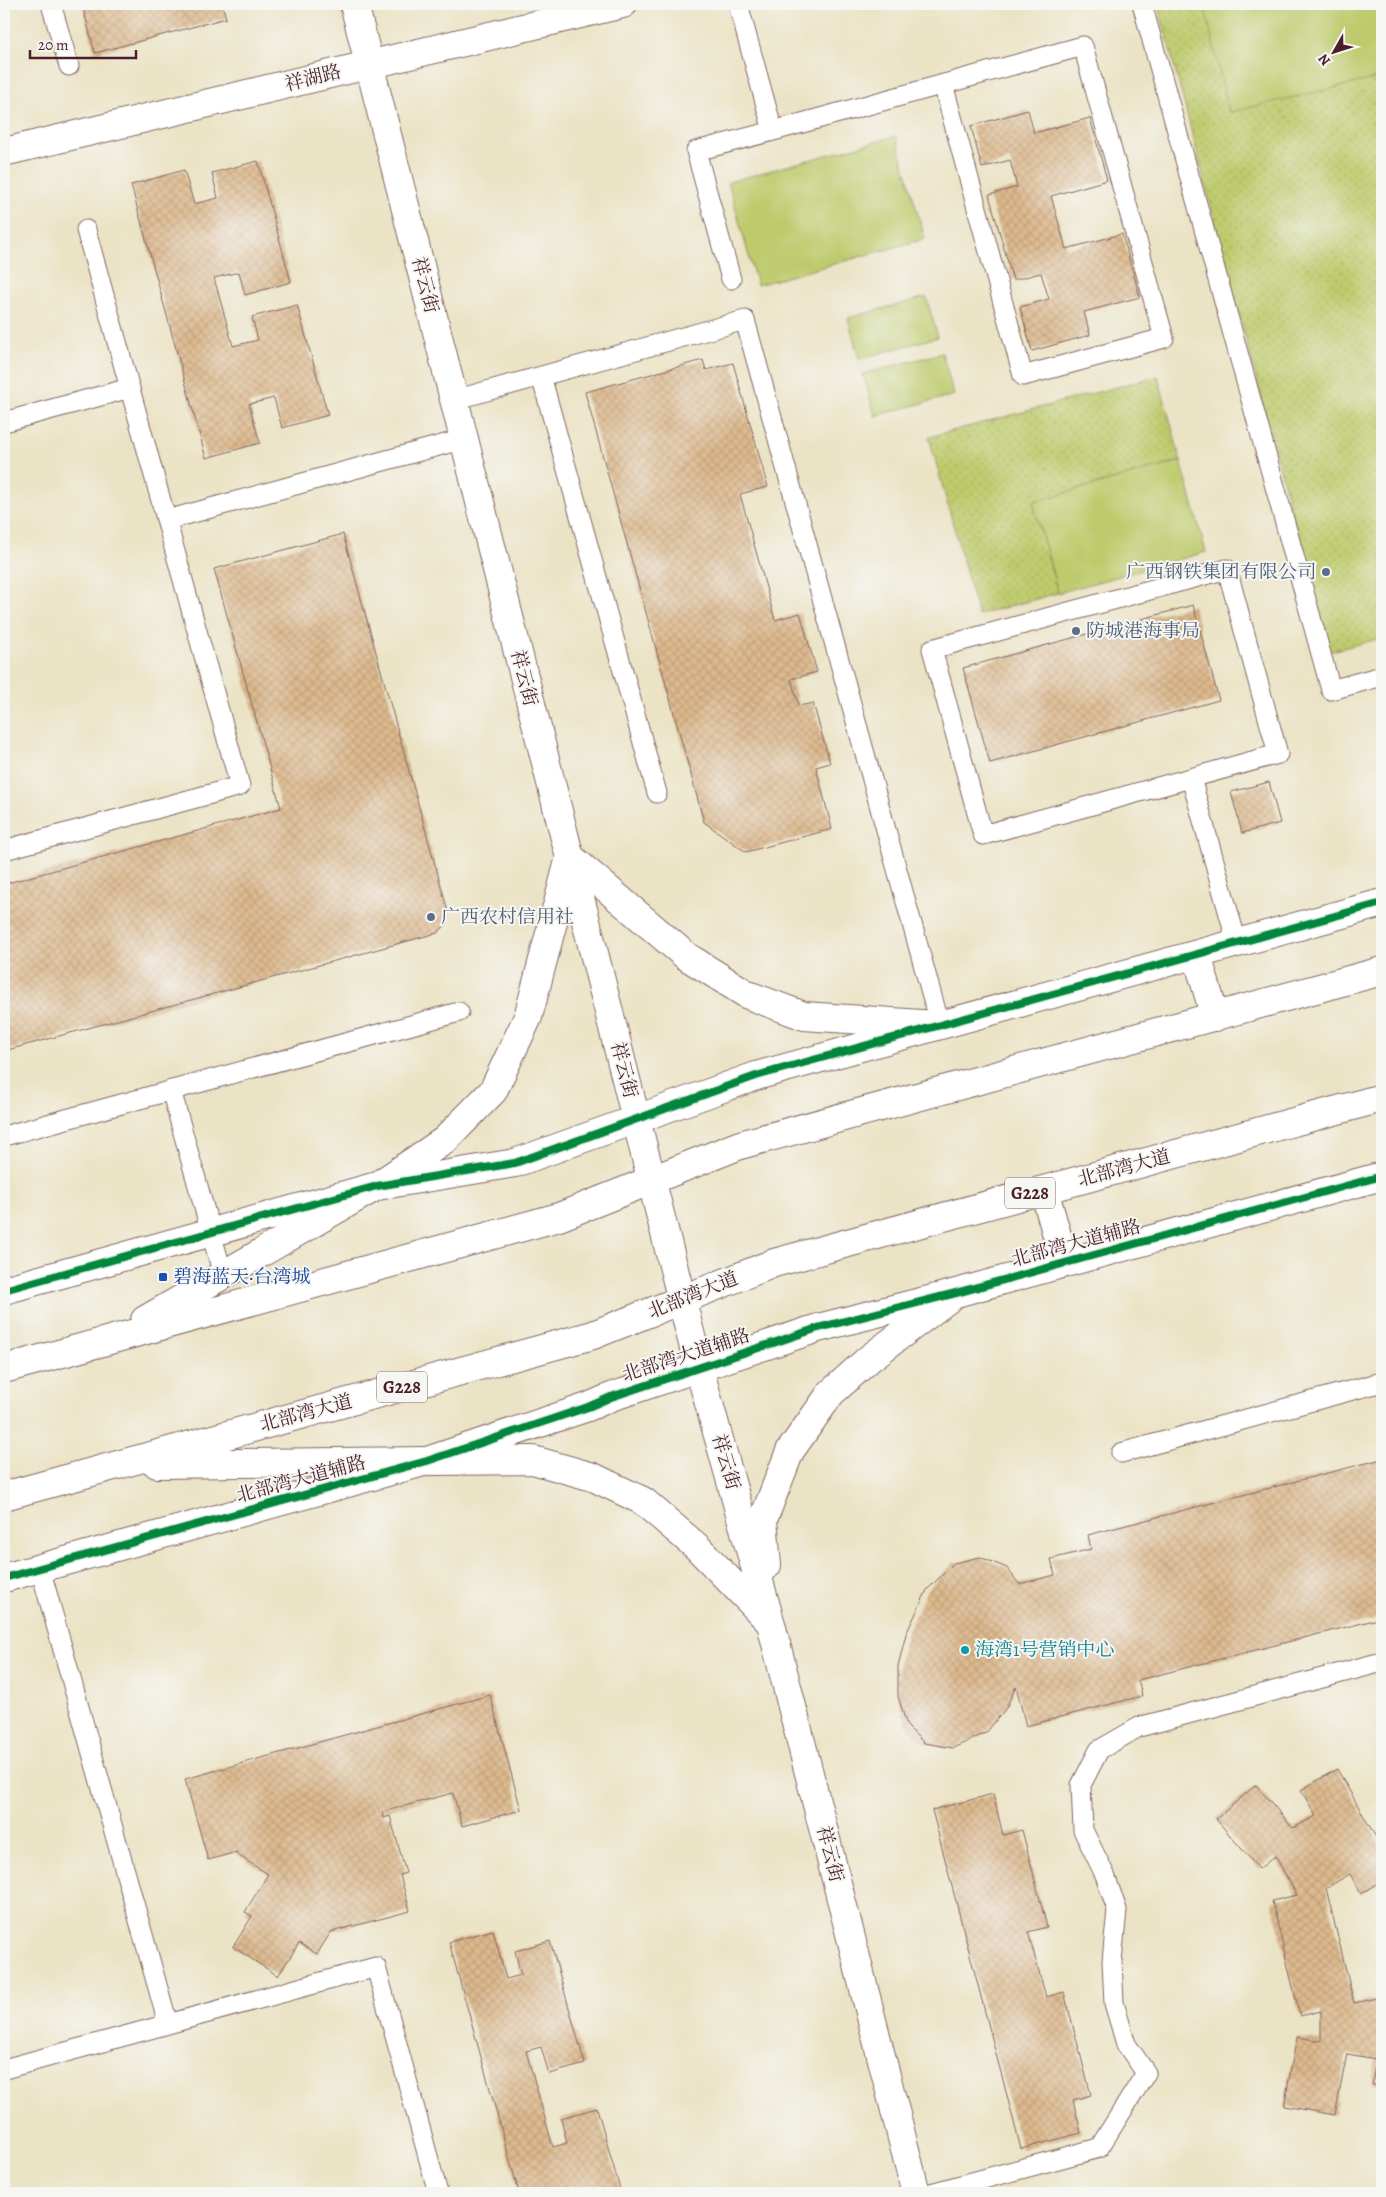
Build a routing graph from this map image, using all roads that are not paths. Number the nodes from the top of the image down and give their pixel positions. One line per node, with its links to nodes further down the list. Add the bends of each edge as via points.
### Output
1 (52, 4): 7 (lane)
2 (354, 4): 6 (main road, 祥云街)
3 (623, 4): 6 (main road, 祥湖路)
4 (738, 4): 9 (lane)
5 (1142, 4): 19 (lane, via 1331,690)
6 (369, 64): 10 (main road, 祥湖路); 15 (main road, 祥云街)
7 (69, 66)
8 (943, 84): 8 (lane, via 1083,46 1164,338 1023,376); 9 (lane)
9 (773, 131): 12 (lane, via 696,151)
10 (4, 152)
11 (86, 230): 14 (lane)
12 (731, 279)
13 (541, 376): 15 (lane); 21 (lane); 30 (lane, via 745,320)
14 (130, 388): 16 (lane); 18 (lane)
15 (454, 400): 17 (main road, 祥云街)
16 (4, 422)
17 (464, 440): 18 (lane); 23 (main road, 祥云街)
18 (167, 520): 22 (lane, via 240,786)
19 (1382, 676)
20 (1191, 778): 20 (lane, via 1278,754 1227,569 932,649 983,835); 25 (lane)
21 (657, 793)
22 (4, 850)
23 (570, 857): 30 (main road, via 686,956 748,995 804,1016); 33 (main road, 祥云街); 37 (main road, via 528,1016 493,1091 445,1140)
24 (1382, 903): 25 (main road)
25 (1237, 943): 26 (main road)
26 (1197, 954): 29 (main road); 30 (main road)
27 (1382, 971): 29 (main road)
28 (459, 1012): 31 (lane)
29 (1215, 1017): 36 (main road, via 740,1145)
30 (940, 1025): 33 (main road, via 756,1076)
31 (171, 1090): 34 (lane); 39 (lane)
32 (1382, 1098): 38 (main road, 北部湾大道 / G228)
33 (636, 1119): 36 (main road, 祥云街); 37 (main road, via 515,1163)
34 (4, 1136)
35 (1382, 1176): 40 (main road, 北部湾大道辅路)
36 (652, 1180): 44 (main road, 祥云街); 45 (main road, via 559,1217)
37 (377, 1186): 39 (main road); 41 (main road)
38 (1044, 1190): 40 (main road); 44 (main road, 北部湾大道 / G228, via 774,1263)
39 (210, 1232): 41 (lane); 42 (main road)
40 (1065, 1263): 43 (main road, 北部湾大道辅路)
41 (223, 1275): 45 (main road)
42 (4, 1290)
43 (956, 1293): 46 (main road, 北部湾大道辅路, via 818,1328); 55 (main road, via 870,1358 830,1393 790,1451 763,1520)
44 (682, 1299): 46 (main road, 祥云街); 51 (main road, 北部湾大道 / G228, via 593,1335)
45 (112, 1339): 47 (main road)
46 (699, 1368): 50 (main road, 北部湾大道辅路); 55 (main road, 祥云街)
47 (4, 1369)
48 (1382, 1382): 49 (lane)
49 (1121, 1453)
50 (427, 1461): 51 (main road); 53 (main road, 北部湾大道辅路); 55 (main road, via 534,1460 601,1481 643,1501 697,1547)
51 (118, 1464): 52 (main road, 北部湾大道 / G228)
52 (4, 1496)
53 (40, 1568): 54 (main road, 北部湾大道辅路); 57 (lane)
54 (4, 1578)
55 (771, 1624): 60 (main road, 祥云街)
56 (1382, 1662): 61 (lane, via 1139,1727 1099,1750 1081,1785 1083,1830 1105,1875 1117,1910 1112,1961 1114,2003 1126,2044 1146,2073 1099,2148)
57 (168, 2024): 58 (lane); 59 (lane, via 376,1967)
58 (4, 2066)
59 (438, 2193)
60 (916, 2193)
61 (931, 2193)

